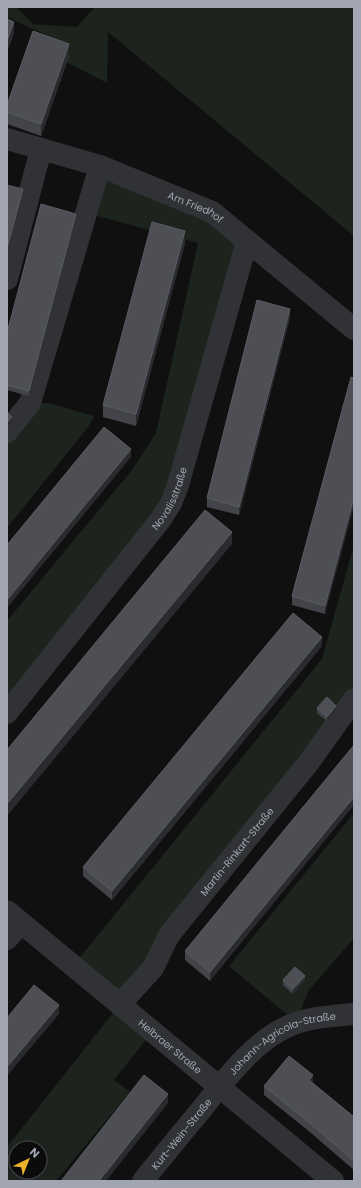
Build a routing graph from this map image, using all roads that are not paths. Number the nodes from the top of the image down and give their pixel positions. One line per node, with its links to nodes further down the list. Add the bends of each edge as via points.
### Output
1 (7, 139): 2 (street, Am Friedhof)
2 (41, 149): 3 (street, Am Friedhof); 5 (street)
3 (100, 166): 4 (street, Am Friedhof, via 212,212); 7 (street, via 30,403)
4 (248, 241): 6 (street, Am Friedhof); 9 (street, Novalisstraße, via 171,503)
5 (7, 279)
6 (354, 329)
7 (7, 432)
8 (354, 699): 12 (street, Martin-Rinkart-Straße, via 309,762 169,935 153,968)
9 (7, 713)
10 (14, 917): 11 (street); 12 (street, Helbraer Straße)
11 (7, 939)
12 (120, 1004): 14 (street, Helbraer Straße)
13 (354, 1014): 14 (street, Johann-Agricola-Straße, via 310,1019 291,1025 252,1051)
14 (220, 1087): 15 (street, Kurt-Wein-Straße); 16 (street, Helbraer Straße)
15 (143, 1181)
16 (333, 1181)

